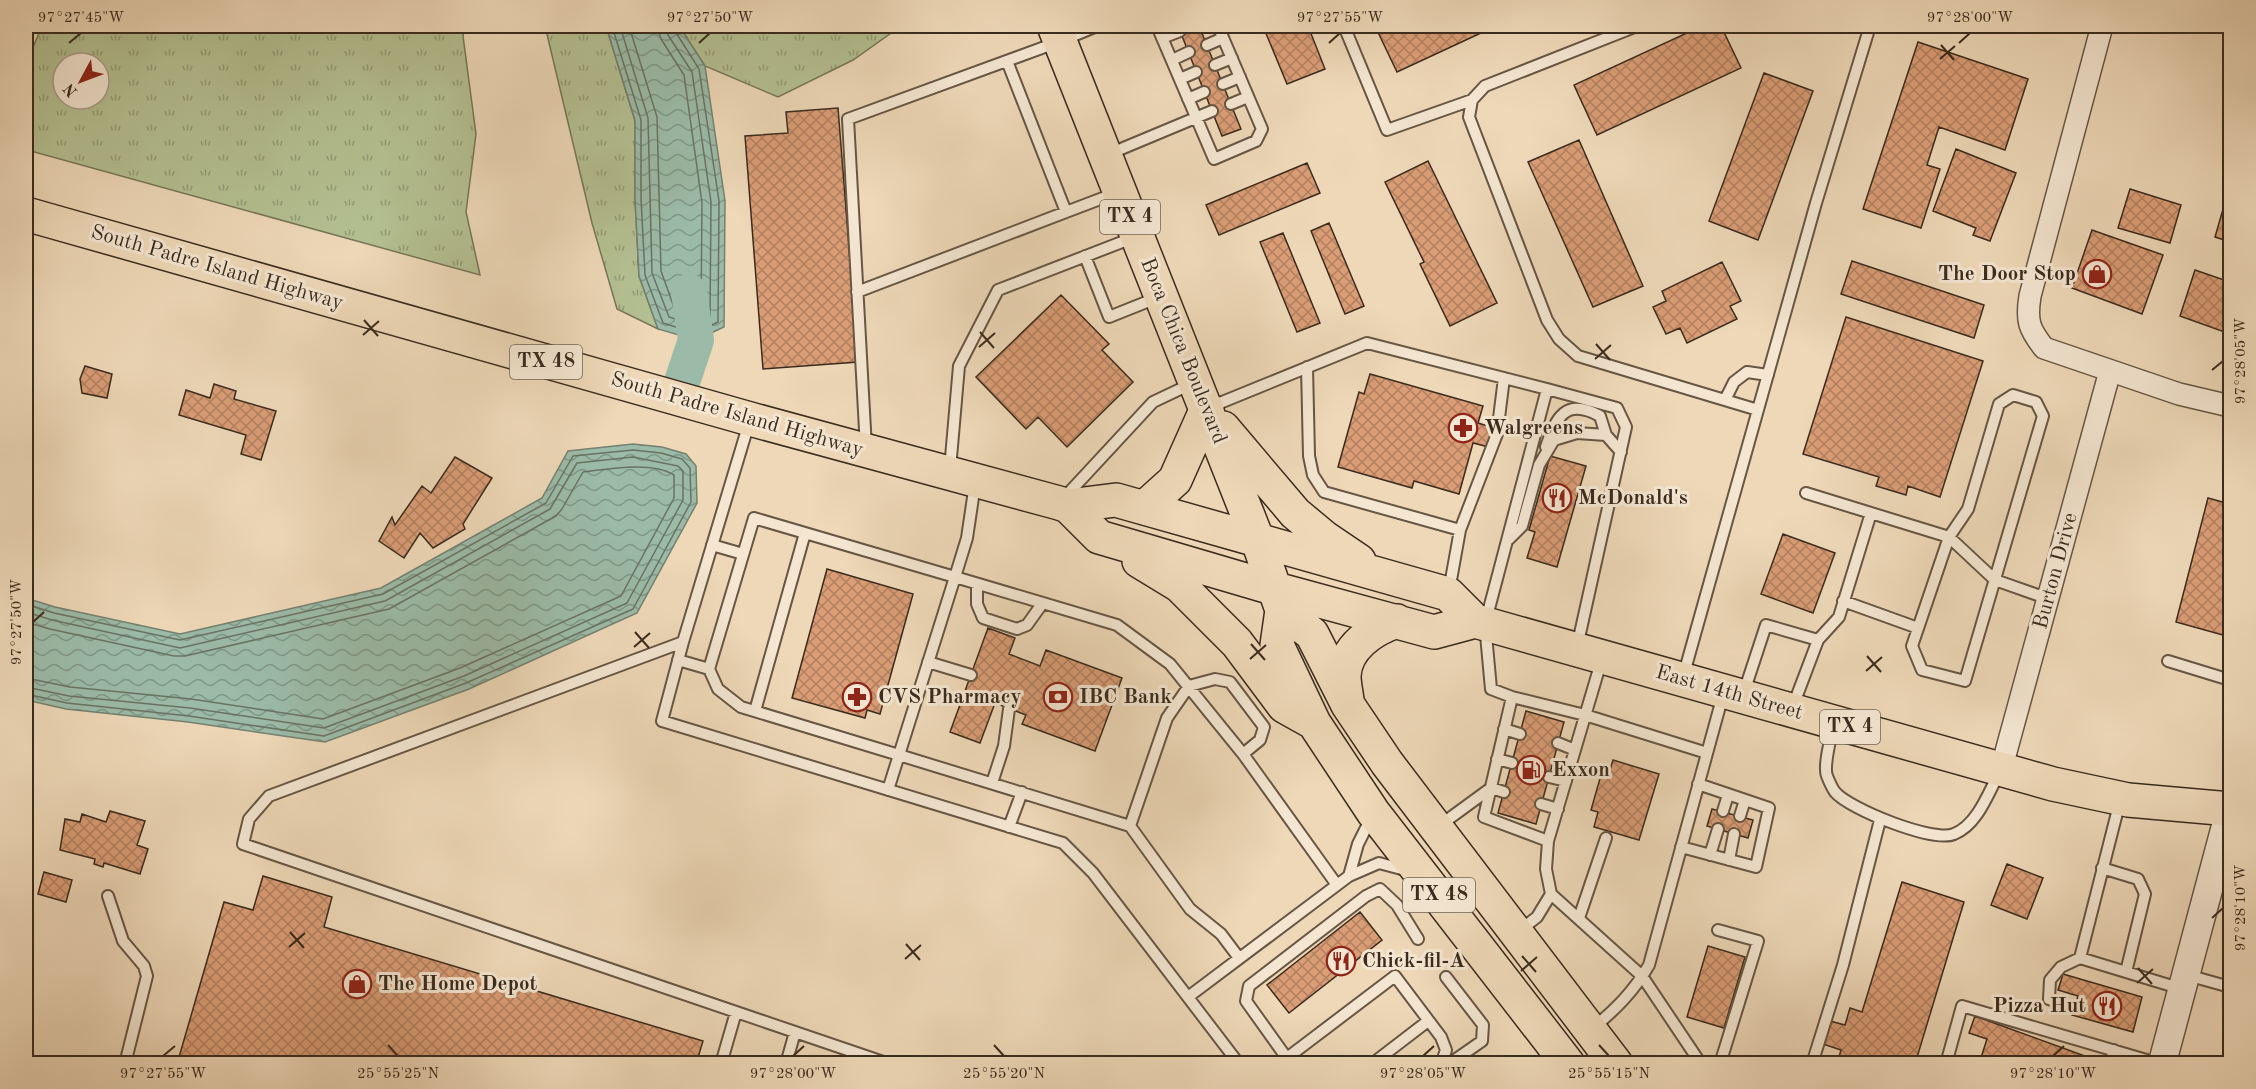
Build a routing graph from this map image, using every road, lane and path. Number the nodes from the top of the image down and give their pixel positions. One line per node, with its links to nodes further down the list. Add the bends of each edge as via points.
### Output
1 (1096, 26): 9 (lane)
2 (1157, 26): 10 (lane)
3 (1218, 26): 11 (lane)
4 (1344, 26): 25 (lane, via 1387,130)
5 (1637, 26): 25 (lane, via 1485,86)
6 (1870, 26): 39 (lane)
7 (2102, 26): 38 (street, via 2027,313 2031,331 2044,348)
8 (1180, 31): 10 (lane)
9 (1058, 33): 16 (lane); 29 (main road, Boca Chica Boulevard / TX 4)
10 (1162, 38): 15 (lane)
11 (1223, 38): 12 (lane); 14 (lane)
12 (1207, 45)
13 (1188, 52): 15 (lane)
14 (1232, 58): 17 (lane); 19 (lane)
15 (1172, 60): 20 (lane)
16 (1007, 61): 31 (lane); 35 (lane, via 848,119)
17 (1215, 65)
18 (1196, 72): 20 (lane)
19 (1240, 77): 21 (lane); 23 (lane)
20 (1180, 79): 24 (lane)
21 (1223, 84)
22 (1204, 92): 24 (lane)
23 (1248, 97): 26 (lane); 28 (lane, via 1262,129 1256,141 1214,159)
24 (1188, 99): 28 (lane)
25 (1472, 100): 43 (lane, via 1469,117 1547,321 1559,339 1578,356)
26 (1231, 104)
27 (1212, 111): 28 (lane)
28 (1197, 118): 29 (lane)
29 (1106, 155): 30 (main road, Boca Chica Boulevard / TX 4)
30 (1120, 191): 31 (lane); 33 (main road, Boca Chica Boulevard / TX 4)
31 (1066, 212): 35 (lane)
32 (26, 214): 46 (main road, South Padre Island Highway / TX 48)
33 (1138, 236): 34 (lane); 36 (main road, Boca Chica Boulevard / TX 4)
34 (1085, 256): 36 (lane, via 1109,316); 51 (lane, via 998,290 959,366)
35 (857, 292): 48 (lane)
36 (1162, 296): 42 (main road, Boca Chica Boulevard / TX 4)
37 (1307, 367): 40 (lane, via 1367,343); 42 (lane); 56 (lane, via 1309,456 1313,475 1324,492)
38 (2110, 371): 44 (street); 69 (street, Burton Drive)
39 (1768, 375): 43 (lane, via 1747,372 1734,382); 45 (lane)
40 (1504, 378): 41 (lane); 56 (lane, via 1497,434)
41 (1547, 389): 49 (lane, via 1617,408 1626,427); 61 (lane)
42 (1201, 395): 53 (lane, via 1153,402); 54 (main road, via 1175,480); 60 (main road, Boca Chica Boulevard / TX 4); 64 (main road, TX 4, via 1295,513)
43 (1725, 400): 45 (lane)
44 (2230, 406)
45 (1758, 410): 84 (lane)
46 (750, 419): 48 (main road, South Padre Island Highway / TX 48); 62 (lane)
47 (1606, 435): 49 (lane); 50 (lane, via 1591,433 1554,440); 50 (lane, via 1600,416 1578,408 1562,413)
48 (866, 451): 51 (main road, South Padre Island Highway / TX 48)
49 (1621, 452): 78 (lane)
50 (1539, 465): 61 (lane, via 1522,526)
51 (962, 477): 53 (main road, South Padre Island Highway / TX 48); 65 (lane, via 967,538)
52 (1806, 493): 55 (lane)
53 (1063, 505): 54 (main road, South Padre Island Highway / TX 48, via 1116,500); 58 (main road, TX 48)
54 (1144, 508): 60 (main road, South Padre Island Highway / TX 48)
55 (1871, 513): 59 (lane); 71 (lane)
56 (1460, 530): 68 (lane)
57 (805, 533): 63 (lane, via 754,518); 65 (lane); 91 (lane)
58 (1099, 537): 70 (main road); 94 (main road, TX 48, via 1180,586 1237,643 1284,706)
59 (1948, 537): 66 (lane); 66 (lane, via 1968,509 1999,404 2013,395 2036,402 2043,416); 75 (lane)
60 (1258, 541): 64 (main road); 70 (main road, Boca Chica Boulevard / TX 4)
61 (1507, 541): 74 (lane)
62 (712, 545): 63 (lane); 77 (lane)
63 (743, 554): 82 (lane)
64 (1379, 575): 68 (main road, TX 4)
65 (955, 577): 67 (lane); 81 (lane)
66 (1995, 580): 69 (lane); 75 (lane, via 1965,681 1922,670 1912,646)
67 (977, 584): 72 (lane); 72 (lane, via 977,604 983,618 1017,629 1027,625)
68 (1449, 594): 74 (main road)
69 (2049, 599): 105 (street, Burton Drive)
70 (1279, 600): 73 (main road); 89 (main road, TX 48, via 1312,634); 94 (main road, Boca Chica Boulevard / TX 48, via 1278,645)
71 (1844, 602): 75 (lane); 76 (lane, via 1839,617)
72 (1042, 604): 86 (lane, via 1117,625 1170,664)
73 (1397, 621): 74 (main road, via 1434,632); 89 (main road, via 1377,628 1352,653 1344,674)
74 (1480, 622): 78 (main road, East 14th Street / TX 4); 88 (lane, via 1491,689)
75 (1918, 628)
76 (1818, 640): 87 (lane, via 1766,625); 92 (lane)
77 (683, 642): 79 (lane); 153 (lane, via 269,796 249,819 243,844)
78 (1589, 653): 84 (main road, East 14th Street / TX 4); 93 (lane)
79 (678, 660): 82 (lane); 111 (lane, via 662,721)
80 (2168, 661): 85 (lane)
81 (928, 662): 83 (lane); 102 (lane)
82 (709, 669): 91 (lane, via 718,689)
83 (971, 675)
84 (1682, 680): 87 (main road, East 14th Street / TX 4)
85 (2230, 680)
86 (1189, 686): 101 (lane); 101 (lane, via 1215,680 1230,682 1253,710 1264,727 1260,740); 124 (lane, via 1167,718)
87 (1733, 694): 92 (main road, East 14th Street / TX 4); 100 (lane)
88 (1512, 697): 93 (lane); 96 (lane)
89 (1348, 705): 126 (main road, TX 48)
90 (1009, 708): 108 (lane, via 1004,746)
91 (755, 711): 102 (lane)
92 (1792, 711): 95 (main road, East 14th Street / TX 4)
93 (1586, 715): 99 (lane); 100 (lane)
94 (1314, 723): 120 (main road, Boca Chica Boulevard / TX 48)
95 (1834, 723): 105 (main road, East 14th Street / TX 4); 123 (lane, via 1826,773 1830,783 1840,796)
96 (1504, 729): 97 (lane); 103 (lane)
97 (1520, 734)
98 (1558, 743): 99 (lane)
99 (1575, 750): 107 (lane)
100 (1707, 753): 109 (lane)
101 (1243, 754): 137 (lane)
102 (899, 755): 108 (lane); 111 (lane)
103 (1497, 759): 104 (lane); 110 (lane)
104 (1512, 763)
105 (2001, 770): 115 (main road, East 14th Street / TX 4); 123 (lane, via 1982,807 1963,829 1951,836)
106 (1549, 777): 107 (lane)
107 (1566, 781): 118 (lane)
108 (992, 783): 112 (lane)
109 (1698, 784): 114 (lane); 131 (lane)
110 (1491, 788): 113 (lane); 126 (lane); 130 (lane, via 1484,817)
111 (888, 790): 125 (lane)
112 (1022, 792): 124 (lane); 125 (lane)
113 (1504, 792)
114 (1728, 795): 116 (lane); 121 (lane)
115 (2120, 798): 119 (main road, East 14th Street / TX 4); 134 (lane)
116 (1745, 800): 122 (lane); 133 (lane, via 1769,808 1756,867)
117 (1541, 804): 118 (lane)
118 (1558, 809): 130 (lane)
119 (2230, 809): 149 (street)
120 (1373, 812): 135 (main road, Boca Chica Boulevard / TX 48); 136 (lane)
121 (1723, 812)
122 (1740, 816)
123 (1880, 820): 172 (lane, via 1844,965)
124 (1130, 826): 144 (lane, via 1190,909 1221,934)
125 (1010, 827): 151 (lane, via 1063,843 1093,873)
126 (1436, 828): 142 (main road, TX 48)
127 (1718, 830): 132 (lane)
128 (1734, 834): 133 (lane)
129 (1606, 838): 140 (lane)
130 (1548, 841): 138 (lane, via 1546,869)
131 (1681, 847): 132 (lane); 147 (lane, via 1649,965)
132 (1710, 855): 133 (lane)
133 (1729, 860)
134 (2102, 868): 145 (lane); 146 (lane, via 2138,879 2145,894)
135 (1424, 875): 136 (lane, via 1378,863); 160 (main road, Boca Chica Boulevard / TX 48)
136 (1349, 876): 137 (lane)
137 (1337, 885): 144 (lane)
138 (1551, 894): 140 (lane); 142 (lane, via 1537,917)
139 (108, 896): 161 (lane, via 123,941 144,966 147,976)
140 (1579, 918): 147 (lane)
141 (1718, 930): 171 (lane, via 1758,941)
142 (1516, 933): 155 (main road, TX 48)
143 (1418, 939): 159 (lane, via 1397,906 1380,889 1365,896 1249,986 1246,1001)
144 (1239, 958): 151 (lane)
145 (2080, 958): 146 (lane); 152 (lane, via 2061,967 2050,980 2049,999)
146 (2126, 972): 149 (lane)
147 (1642, 976): 155 (lane, via 1612,1012); 170 (lane)
148 (1446, 977): 168 (lane, via 1483,1025 1482,1041)
149 (2184, 982): 150 (lane); 175 (street)
150 (2230, 987)
151 (1188, 997): 165 (lane)
152 (2064, 1004)
153 (736, 1012): 156 (lane); 162 (lane)
154 (1428, 1021): 159 (lane, via 1395,976); 166 (lane); 167 (lane, via 1446,1050)
155 (1590, 1030): 169 (main road, TX 48)
156 (795, 1032): 158 (lane); 163 (lane)
157 (2114, 1050): 173 (lane, via 1962,1005); 174 (lane); 175 (lane)
158 (854, 1058): 164 (lane)
159 (1285, 1062)
160 (1564, 1062)
161 (125, 1064)
162 (721, 1064)
163 (786, 1064)
164 (889, 1064)
165 (1239, 1064)
166 (1372, 1064)
167 (1441, 1064)
168 (1449, 1064)
169 (1616, 1064)
170 (1701, 1064)
171 (1720, 1064)
172 (1812, 1064)
173 (1946, 1064)
174 (2110, 1064)
175 (2161, 1064)

